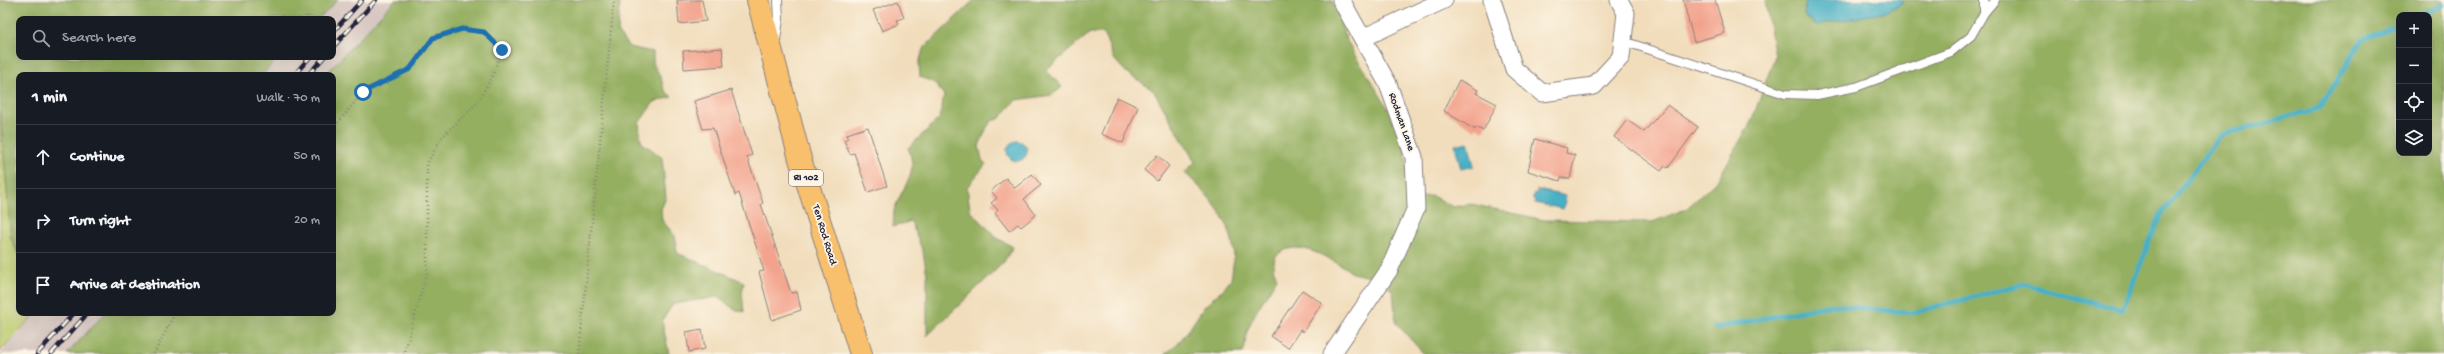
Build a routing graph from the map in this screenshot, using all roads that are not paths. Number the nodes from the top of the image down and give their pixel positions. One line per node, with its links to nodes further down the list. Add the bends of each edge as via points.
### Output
1 (758, 0): 12 (main road, Ten Rod Road / RI 102)
2 (778, 0): 12 (lane, via 779,19)
3 (1341, 0): 10 (street, Rodman Lane)
4 (1444, 0): 10 (street)
5 (1492, 0): 11 (street, via 1514,69 1542,93 1594,86 1621,57)
6 (1619, 0): 11 (street, via 1626,12)
7 (1984, 0): 9 (lane)
8 (1994, 0): 9 (lane)
9 (1984, 14): 11 (lane, via 1971,36 1952,52 1856,87 1817,96 1785,94)
10 (1363, 38): 14 (street, Rodman Lane, via 1388,84 1414,157 1416,208 1389,270)
11 (1623, 40)
12 (772, 58): 13 (main road, Ten Rod Road / RI 102, via 800,159)
13 (861, 354)
14 (1332, 354)

